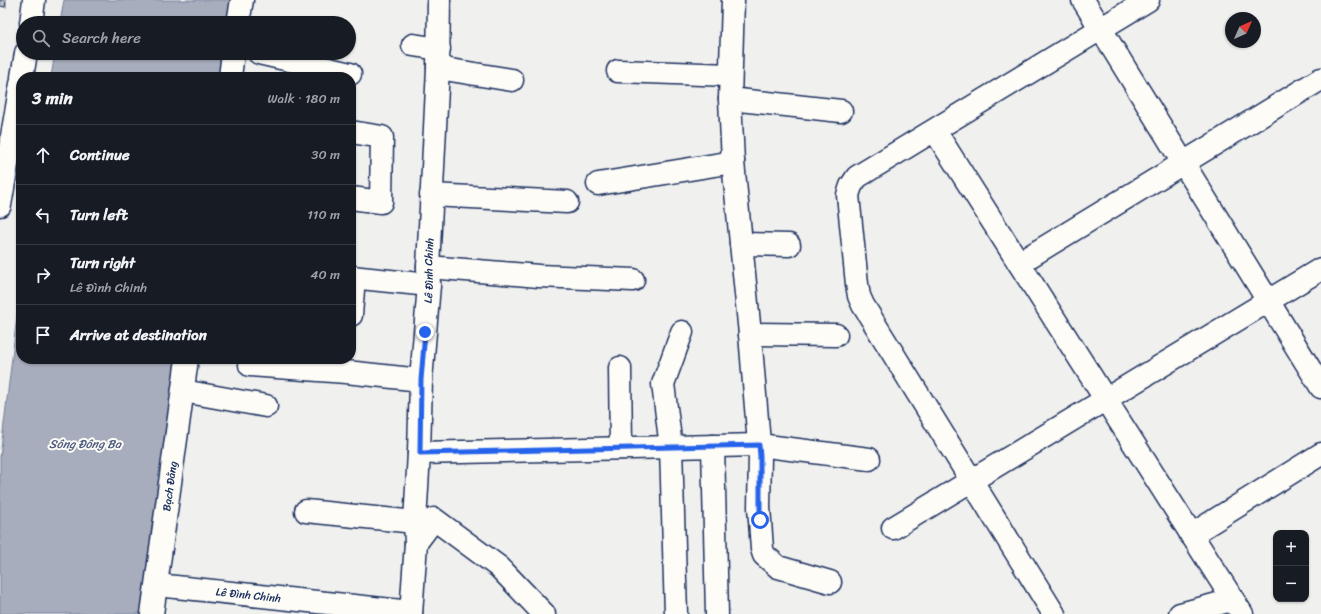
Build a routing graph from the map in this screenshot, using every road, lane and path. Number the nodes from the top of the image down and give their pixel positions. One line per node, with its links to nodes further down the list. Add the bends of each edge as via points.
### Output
1 (34, 0): 7 (street)
2 (242, 0): 8 (street)
3 (439, 0): 11 (street, Lê Đình Chinh)
4 (733, 0): 19 (street)
5 (1083, 0): 9 (street)
6 (1148, 0): 9 (street)
7 (31, 16)
8 (239, 16)
9 (1101, 29): 25 (street); 28 (street)
10 (413, 45): 11 (street)
11 (438, 59): 21 (street); 30 (street, Lê Đình Chinh)
12 (25, 60): 16 (street)
13 (232, 60): 17 (street)
14 (289, 60): 18 (street)
15 (618, 71): 19 (street)
16 (23, 72)
17 (231, 72)
18 (341, 72)
19 (730, 75): 22 (street)
20 (1321, 79): 28 (street)
21 (512, 80)
22 (730, 99): 23 (street); 27 (street)
23 (841, 111)
24 (16, 113): 33 (street)
25 (935, 131): 36 (street); 61 (street, via 857,177 851,186 848,194 857,284 863,305)
26 (356, 133): 31 (street, via 382,136 381,202)
27 (734, 162): 29 (street); 34 (street)
28 (1183, 163): 36 (street); 41 (street)
29 (598, 184)
30 (431, 195): 32 (street); 38 (street, Lê Đình Chinh)
31 (356, 199)
32 (567, 202)
33 (0, 205)
34 (741, 244): 35 (street); 43 (street)
35 (789, 246)
36 (1018, 263): 52 (street)
37 (1321, 269): 41 (street)
38 (428, 276): 39 (street); 40 (street, via 539,276); 49 (street, Lê Đình Chinh)
39 (356, 278)
40 (633, 280)
41 (1268, 301): 50 (street); 52 (street)
42 (682, 332): 56 (street, via 663,384)
43 (750, 334): 44 (street); 54 (street)
44 (836, 335)
45 (186, 364): 51 (street, Bạch Đằng)
46 (250, 365): 47 (street)
47 (347, 365): 49 (street)
48 (620, 368): 57 (street)
49 (421, 380): 58 (street, Lê Đình Chinh)
50 (1321, 387)
51 (183, 391): 53 (street); 68 (street, Bạch Đằng)
52 (1105, 400): 61 (street); 65 (street)
53 (266, 406)
54 (759, 445): 55 (street); 60 (street); 67 (street, via 760,533 764,555 778,567)
55 (713, 446): 56 (street); 74 (street)
56 (671, 447): 57 (street); 73 (street)
57 (621, 448): 58 (street)
58 (420, 453): 63 (street, Lê Đình Chinh)
59 (1321, 454): 65 (street)
60 (869, 459)
61 (972, 480): 64 (street); 75 (street)
62 (306, 511): 63 (street)
63 (415, 522): 66 (street, Lê Đình Chinh)
64 (893, 528)
65 (1191, 535): 69 (street)
66 (416, 543): 70 (street, Lê Đình Chinh); 72 (street, via 434,519 499,568)
67 (830, 582)
68 (157, 585): 70 (street, Lê Đình Chinh); 71 (street, Bạch Đằng)
69 (1237, 607): 76 (street)
70 (411, 613)
71 (152, 614)
72 (544, 614)
73 (676, 614)
74 (717, 614)
75 (1054, 614)
76 (1180, 614)

